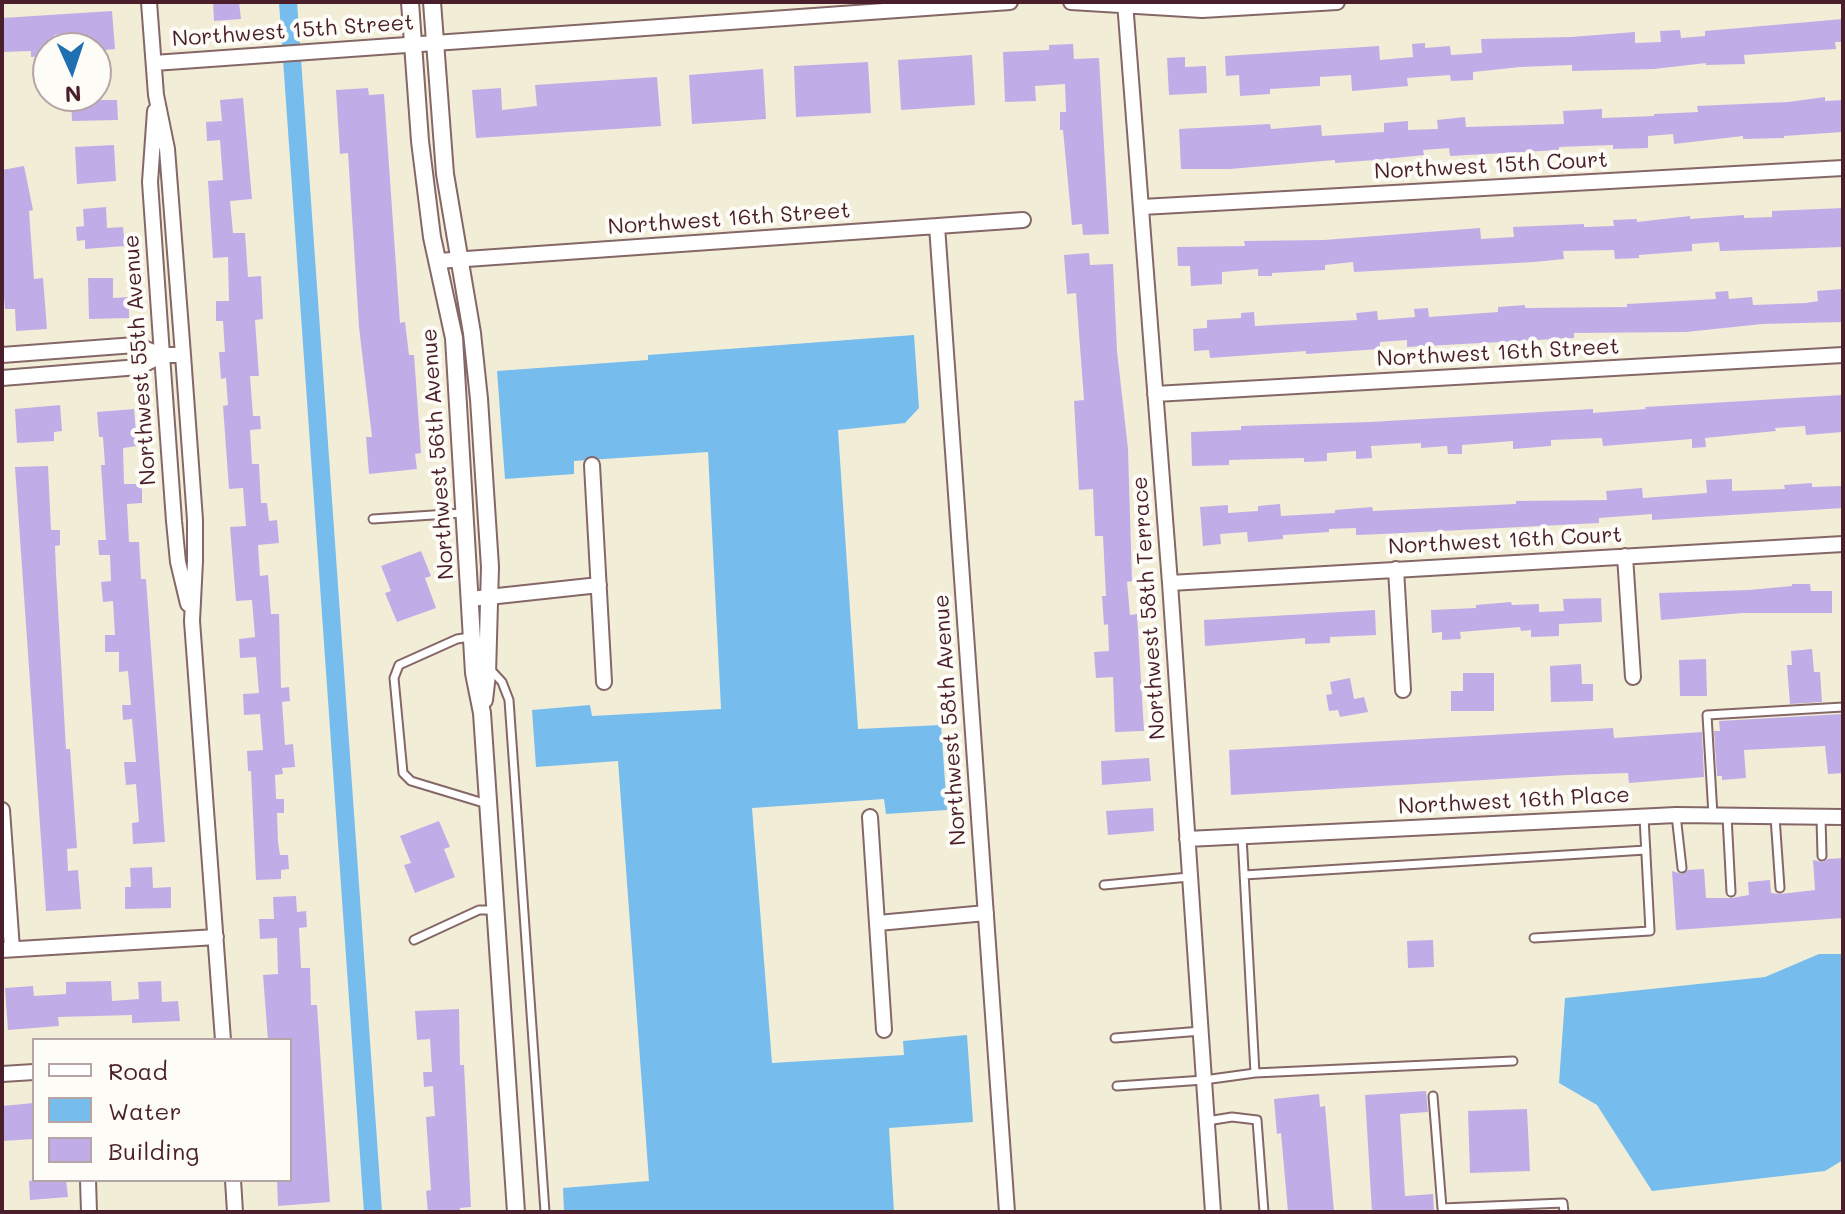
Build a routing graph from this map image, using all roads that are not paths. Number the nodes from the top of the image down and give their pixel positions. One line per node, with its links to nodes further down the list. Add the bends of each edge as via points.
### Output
1 (149, 2): 10 (street, Northwest 55th Avenue)
2 (410, 2): 9 (street, Northwest 56th Avenue)
3 (432, 2): 8 (street, Northwest 56th Avenue)
4 (1010, 2): 8 (street, Northwest 15th Street)
5 (1071, 2): 7 (street)
6 (1337, 2): 7 (street, via 1202,10)
7 (1126, 4): 13 (street, Northwest 58th Terrace)
8 (435, 43): 9 (street, Northwest 15th Street); 16 (street, Northwest 56th Avenue, via 445,174)
9 (413, 45): 10 (street, Northwest 15th Street); 17 (street, Northwest 56th Avenue)
10 (154, 63): 11 (street, Northwest 55th Avenue)
11 (156, 95): 19 (street, Northwest 55th Avenue, via 150,182); 20 (street, Northwest 55th Avenue, via 167,149)
12 (1843, 168): 13 (street, Northwest 15th Court)
13 (1142, 207): 23 (street, Northwest 58th Terrace)
14 (1023, 220): 15 (street, Northwest 16th Street)
15 (937, 226): 16 (street, Northwest 16th Street); 62 (street, Northwest 58th Avenue)
16 (459, 260): 17 (street, Northwest 16th Street); 32 (street, Northwest 56th Avenue, via 476,366)
17 (438, 261): 25 (street, Northwest 56th Avenue, via 454,338)
18 (2, 355): 19 (street, via 135,345)
19 (162, 355): 20 (street); 22 (street, via 139,367); 34 (street, Northwest 55th Avenue, via 178,562)
20 (183, 355): 34 (street, Northwest 55th Avenue, via 195,520)
21 (1843, 355): 23 (street, Northwest 16th Street)
22 (2, 378)
23 (1155, 394): 30 (street, Northwest 58th Terrace)
24 (592, 465): 31 (street)
25 (465, 513): 26 (lane); 33 (street, Northwest 56th Avenue)
26 (373, 519)
27 (1843, 544): 28 (street, Northwest 16th Court)
28 (1625, 556): 29 (street, Northwest 16th Court); 37 (street)
29 (1396, 569): 30 (street, Northwest 16th Court); 39 (street)
30 (1170, 583): 52 (street, Northwest 58th Terrace)
31 (599, 585): 32 (street); 38 (street)
32 (490, 597): 33 (street); 36 (street, Northwest 56th Avenue)
33 (470, 599): 35 (street, Northwest 56th Avenue)
34 (192, 621): 64 (street, Northwest 55th Avenue)
35 (472, 637): 41 (street, Northwest 56th Avenue); 42 (lane, via 399,665 394,678 400,742 403,773 411,781)
36 (487, 666): 41 (street, Northwest 56th Avenue); 85 (lane, via 509,700)
37 (1633, 677)
38 (604, 682)
39 (1403, 690)
40 (1843, 707): 45 (lane, via 1707,715)
41 (482, 713): 42 (street, Northwest 56th Avenue)
42 (488, 804): 61 (street, Northwest 56th Avenue)
43 (2, 810): 67 (street)
44 (1676, 815): 45 (street, Northwest 16th Place); 47 (street, Northwest 16th Place); 55 (lane)
45 (1720, 816): 48 (street, Northwest 16th Place); 60 (lane)
46 (870, 817): 63 (street)
47 (1644, 817): 51 (street, Northwest 16th Place); 53 (lane)
48 (1775, 817): 50 (street, Northwest 16th Place); 59 (lane)
49 (1843, 817): 50 (street, Northwest 16th Place)
50 (1821, 818): 54 (lane)
51 (1242, 836): 52 (street, Northwest 16th Place); 56 (lane)
52 (1187, 839): 57 (street, Northwest 58th Terrace)
53 (1646, 850): 56 (lane); 65 (lane, via 1650,931)
54 (1822, 856)
55 (1682, 868)
56 (1244, 875): 74 (lane)
57 (1189, 877): 58 (lane); 69 (street, Northwest 58th Terrace)
58 (1104, 885)
59 (1780, 888)
60 (1731, 892)
61 (495, 910): 66 (lane, via 479,910); 84 (street, Northwest 56th Avenue)
62 (986, 913): 63 (street); 86 (street, Northwest 58th Avenue)
63 (878, 923): 68 (street)
64 (216, 937): 67 (street); 70 (street, Northwest 55th Avenue)
65 (1534, 938)
66 (414, 940)
67 (7, 950)
68 (884, 1030)
69 (1201, 1031): 71 (lane); 76 (street, Northwest 58th Terrace)
70 (223, 1038)
71 (1115, 1038)
72 (1513, 1061): 74 (lane)
73 (32, 1072): 75 (street)
74 (1255, 1073): 76 (lane)
75 (2, 1074)
76 (1204, 1080): 77 (lane); 79 (street, Northwest 58th Terrace)
77 (1117, 1086)
78 (1433, 1096): 89 (lane, via 1442,1208 1563,1203)
79 (1207, 1121): 87 (street, Northwest 58th Terrace); 88 (lane, via 1257,1120)
80 (88, 1182): 82 (street)
81 (233, 1182): 83 (street)
82 (89, 1212)
83 (235, 1212)
84 (516, 1212)
85 (545, 1212)
86 (1007, 1212)
87 (1213, 1212)
88 (1264, 1212)
89 (1564, 1212)

